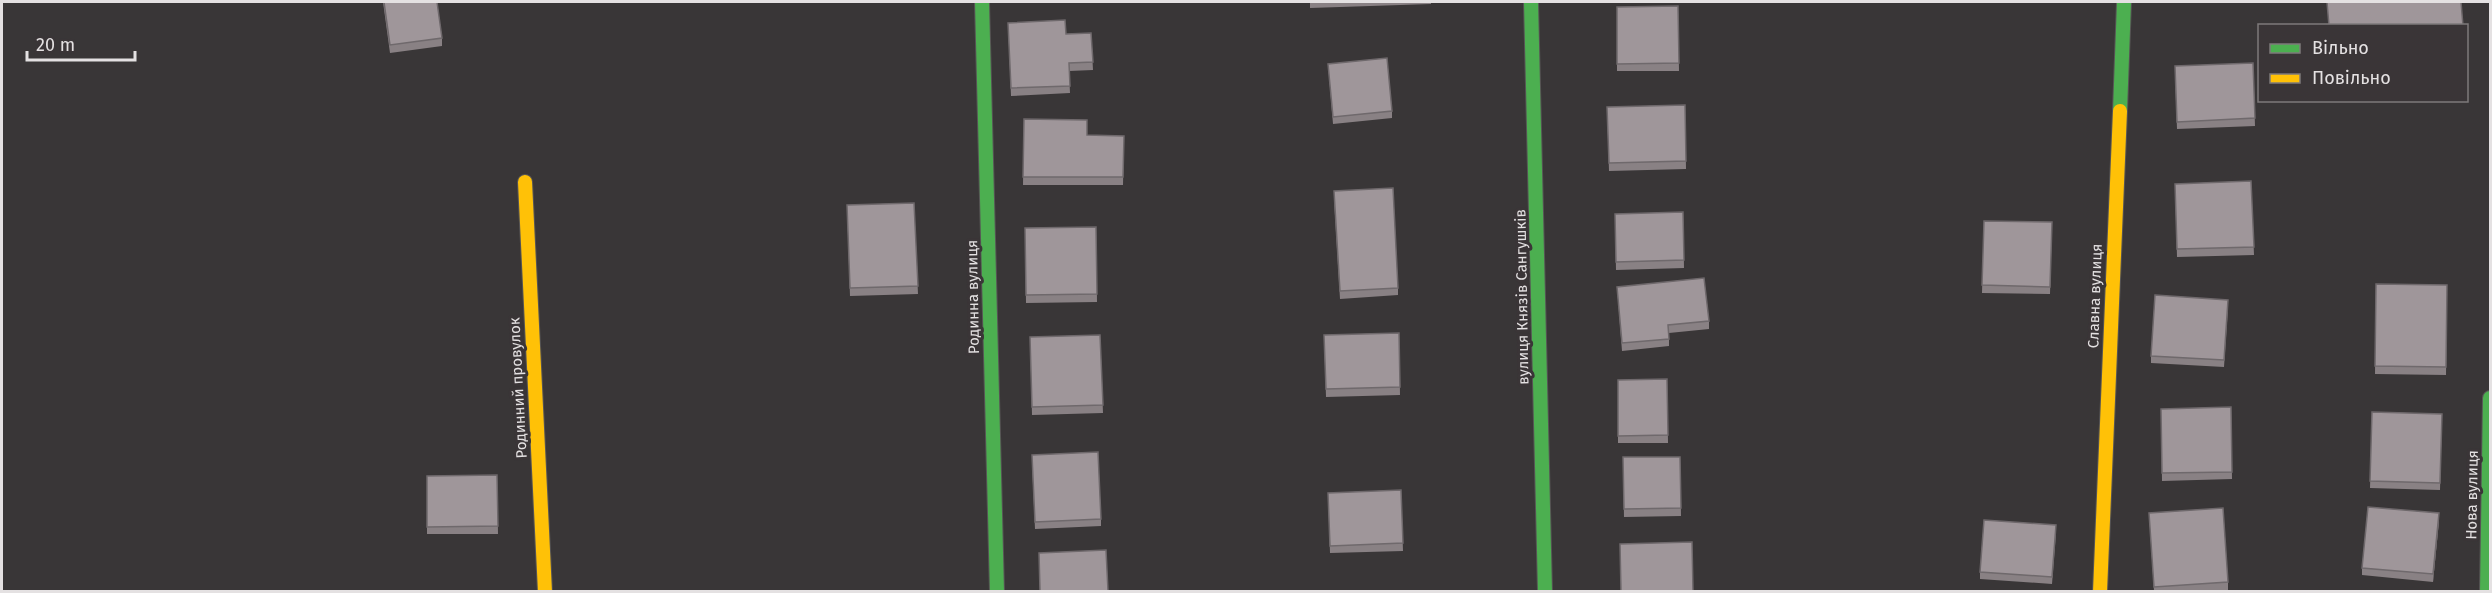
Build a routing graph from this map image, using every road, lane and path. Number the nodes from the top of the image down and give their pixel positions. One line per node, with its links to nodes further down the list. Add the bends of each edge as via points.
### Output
1 (982, 2): 7 (street, Родинна вулиця)
2 (1531, 2): 8 (street, вулиця Князів Сангушків)
3 (2124, 2): 9 (street, Славна вулиця)
4 (525, 182): 6 (street, Родинний провулок)
5 (2490, 398): 10 (street, Нова вулиця)
6 (545, 591)
7 (997, 591)
8 (1545, 591)
9 (2100, 591)
10 (2487, 591)

